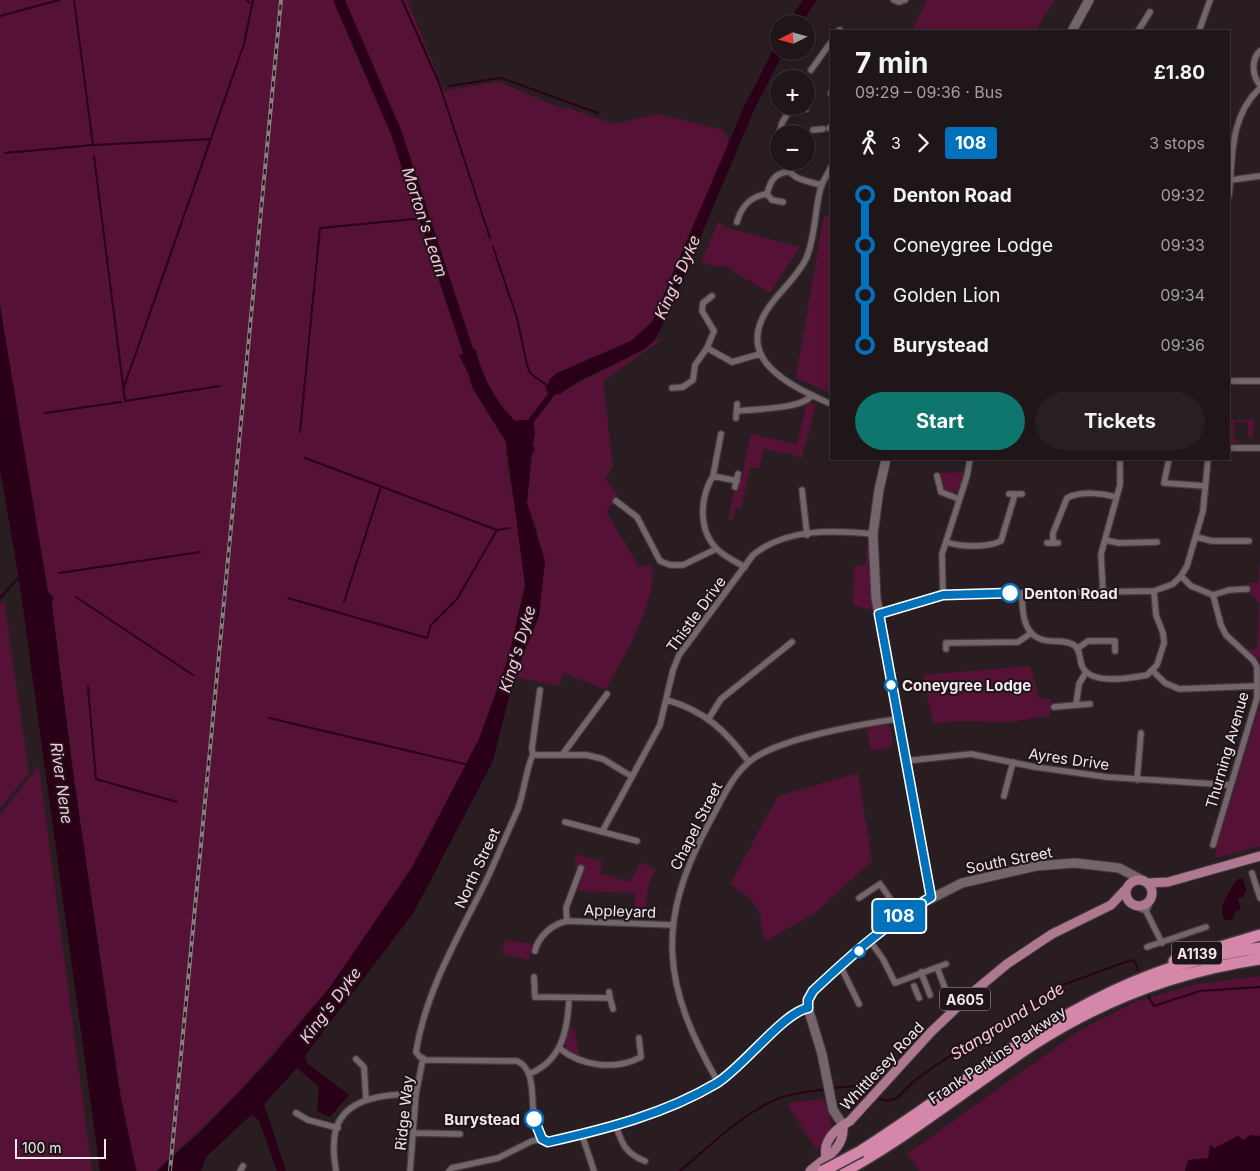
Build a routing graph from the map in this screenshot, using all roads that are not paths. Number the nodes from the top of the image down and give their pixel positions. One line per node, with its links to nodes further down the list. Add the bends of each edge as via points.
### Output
1 (894, 0): 2 (street)
2 (905, 0)
3 (1210, 0): 8 (street)
4 (1086, 1): 6 (street)
5 (1150, 12): 7 (street)
6 (1072, 30)
7 (1139, 30)
8 (1199, 30)
9 (829, 51): 11 (street)
10 (1260, 51): 12 (street, via 1254,64 1254,76)
11 (811, 70)
12 (1260, 85)
13 (1260, 88): 19 (street, via 1245,105 1238,120)
14 (828, 128): 15 (street)
15 (815, 130)
16 (830, 169): 20 (street)
17 (788, 172): 20 (street, via 794,177); 22 (street, via 780,172 772,179)
18 (1260, 176): 19 (street)
19 (1231, 180): 21 (street)
20 (822, 185): 27 (street, via 814,234 805,260 760,320)
21 (1230, 188)
22 (768, 194): 23 (street, via 772,200); 24 (street, via 758,196 740,209)
23 (782, 202)
24 (737, 222)
25 (712, 296): 26 (street, via 703,303 702,311 714,331)
26 (707, 348): 27 (street, via 732,362); 30 (street, via 695,365 693,380 683,387)
27 (760, 354): 31 (street, via 768,369)
28 (1230, 381): 29 (street)
29 (1260, 381)
30 (672, 388)
31 (812, 395): 32 (street); 33 (street, via 795,404 737,408)
32 (830, 404)
33 (736, 418)
34 (721, 434): 42 (street)
35 (1230, 448): 36 (street)
36 (1260, 448)
37 (886, 460): 51 (street)
38 (970, 460): 49 (street)
39 (1120, 460): 48 (street, via 1120,485)
40 (1169, 460): 45 (street, via 1164,483)
41 (1208, 460): 45 (street)
42 (713, 476): 44 (street); 60 (street, via 708,483 702,522)
43 (937, 476): 49 (street, via 941,492)
44 (737, 480)
45 (1205, 486): 53 (street)
46 (802, 490): 52 (street)
47 (1015, 494): 56 (street, via 1001,541 977,545)
48 (1116, 497): 54 (street); 59 (street, via 1098,494 1067,498)
49 (959, 499): 56 (street)
50 (616, 500): 60 (street, via 637,517 660,561 670,566 683,565)
51 (873, 534): 52 (street, Thistle Drive, via 835,531); 70 (street)
52 (807, 535): 62 (street, Thistle Drive, via 782,538 764,545 752,555)
53 (1196, 538): 55 (street); 63 (street)
54 (1105, 540): 57 (street); 66 (street, via 1101,554)
55 (1249, 541)
56 (946, 542): 68 (street, via 940,563)
57 (1147, 542): 58 (street); 61 (street)
58 (1158, 542)
59 (1053, 543)
60 (716, 549): 62 (street)
61 (1147, 550)
62 (745, 567): 81 (street, Thistle Drive, via 679,655)
63 (1182, 576): 65 (street); 69 (street, via 1191,586)
64 (1247, 590): 69 (street, via 1229,590)
65 (1154, 591): 66 (street); 76 (street, via 1156,615 1164,633 1164,643)
66 (1103, 592): 67 (street)
67 (1022, 593): 68 (street); 71 (street)
68 (943, 595): 70 (street)
69 (1213, 595): 78 (street, Thurning Avenue, via 1226,635 1254,660)
70 (879, 614): 86 (street)
71 (1030, 634): 73 (street, via 1042,641 1065,642); 74 (street, via 1018,642 946,643)
72 (792, 642): 85 (street, via 721,699)
73 (1078, 648): 75 (street, via 1088,641 1114,641); 77 (street)
74 (946, 649)
75 (1115, 651)
76 (1153, 670): 77 (street, via 1147,676 1102,678); 78 (street, via 1165,683 1179,689)
77 (1086, 672): 83 (street, via 1079,684)
78 (1257, 686): 95 (street, Thurning Avenue)
79 (540, 690): 88 (street, North Street)
80 (607, 694): 89 (street)
81 (667, 700): 85 (street); 93 (street, Thistle Drive, via 660,726)
82 (1090, 704): 83 (street)
83 (1076, 706): 84 (street)
84 (1054, 707)
85 (709, 718): 91 (street, via 731,738)
86 (897, 719): 90 (street); 91 (street, Chapel Street, via 853,725 774,749)
87 (1141, 733): 94 (street)
88 (533, 755): 89 (street); 144 (street, North Street, via 529,760 523,797 434,987 416,1052)
89 (562, 755): 93 (street, via 603,759)
90 (905, 761): 92 (street, Ayres Drive, via 966,754); 108 (street)
91 (749, 762): 117 (street, Chapel Street, via 736,776 690,860)
92 (1012, 762): 94 (street, Ayres Drive, via 1063,772); 96 (street)
93 (631, 776): 98 (street, Thistle Drive)
94 (1137, 780): 95 (street, Ayres Drive)
95 (1230, 785): 100 (street, Thurning Avenue)
96 (1004, 796)
97 (565, 822): 98 (street)
98 (602, 832): 99 (street)
99 (637, 841)
100 (1213, 844)
101 (1260, 856): 106 (main road, A605)
102 (581, 868): 116 (street, Appleyard, via 566,908)
103 (1119, 868): 105 (street, South Street); 107 (street, via 1128,874); 108 (street, South Street, via 1075,863 1036,866 962,883)
104 (1252, 872): 110 (street)
105 (1145, 881): 106 (main road, A605); 107 (main road, A605, via 1134,881); 111 (main road, via 1153,891)
106 (1168, 882): 111 (main road, A605)
107 (1127, 887): 112 (main road, Whittlesey Road / A605); 113 (main road, via 1127,897)
108 (931, 897): 115 (street, South Street)
109 (859, 898): 115 (street, via 880,884)
110 (1260, 898)
111 (1151, 900): 113 (main road, A605, via 1144,906); 114 (street)
112 (1111, 905): 113 (main road, Whittlesey Road / A605); 151 (main road, Whittlesey Road / A605, via 1052,934 1007,964 931,1032)
113 (1133, 905): 114 (street)
114 (1146, 911): 121 (street)
115 (901, 914): 120 (street, South Street)
116 (567, 921): 117 (street, Appleyard); 124 (street, Appleyard, via 540,938)
117 (673, 925): 147 (street, Chapel Street, via 672,959 680,1003 691,1033)
118 (1206, 927): 121 (street)
119 (1260, 935): 133 (highway, A1139, via 1185,957)
120 (870, 941): 129 (street, South Street); 134 (street, via 895,983)
121 (1162, 943): 122 (street)
122 (1147, 947)
123 (1260, 948): 133 (highway, Frank Perkins Parkway / A1139)
124 (535, 951)
125 (1260, 959): 128 (highway, Frank Perkins Parkway / A1139)
126 (946, 964): 130 (street)
127 (1260, 964): 128 (highway, A1139)
128 (1224, 965): 158 (highway, Frank Perkins Parkway / A1139, via 1140,990 1082,1016 1035,1044 939,1112)
129 (841, 967): 139 (street); 140 (street, South Street, via 813,991)
130 (937, 967): 131 (street); 135 (street)
131 (921, 972): 134 (street); 136 (street)
132 (534, 977): 137 (street, via 535,997)
133 (1137, 980): 158 (highway, Frank Perkins Parkway / A1139, via 1030,1035)
134 (912, 981): 138 (street)
135 (946, 990)
136 (930, 996)
137 (569, 998): 141 (street, via 610,995); 143 (street, via 568,1018)
138 (919, 998)
139 (859, 1004)
140 (808, 1008): 147 (street, via 793,1014); 151 (street, via 818,1037 832,1110)
141 (613, 1009)
142 (639, 1038): 143 (street, via 641,1057 630,1061 582,1062)
143 (559, 1048): 146 (street, via 541,1068)
144 (423, 1058): 146 (street, via 522,1063); 148 (street, Ridge Way)
145 (356, 1059): 149 (street, via 364,1067)
146 (529, 1074): 157 (street, via 534,1119)
147 (718, 1082): 152 (street, via 679,1104)
148 (416, 1094): 149 (street); 154 (street, Ridge Way)
149 (366, 1099): 153 (street, via 351,1106)
150 (296, 1113): 153 (street, via 308,1120)
151 (843, 1125): 160 (main road, Whittlesey Road / A605, via 826,1146)
152 (616, 1126): 156 (street); 159 (street, via 623,1147 632,1156)
153 (338, 1128): 161 (street, via 334,1143)
154 (413, 1133): 155 (street); 162 (street, Ridge Way)
155 (460, 1134)
156 (582, 1134): 157 (street, via 548,1142); 164 (street)
157 (542, 1139): 163 (street, via 498,1158)
158 (863, 1155): 160 (highway, Frank Perkins Parkway / A1139, bridge); 167 (highway, Frank Perkins Parkway / A1139)
159 (645, 1161)
160 (824, 1166): 165 (main road); 166 (main road)
161 (336, 1171)
162 (410, 1171)
163 (449, 1171)
164 (594, 1171)
165 (810, 1171)
166 (834, 1171)
167 (845, 1171)

